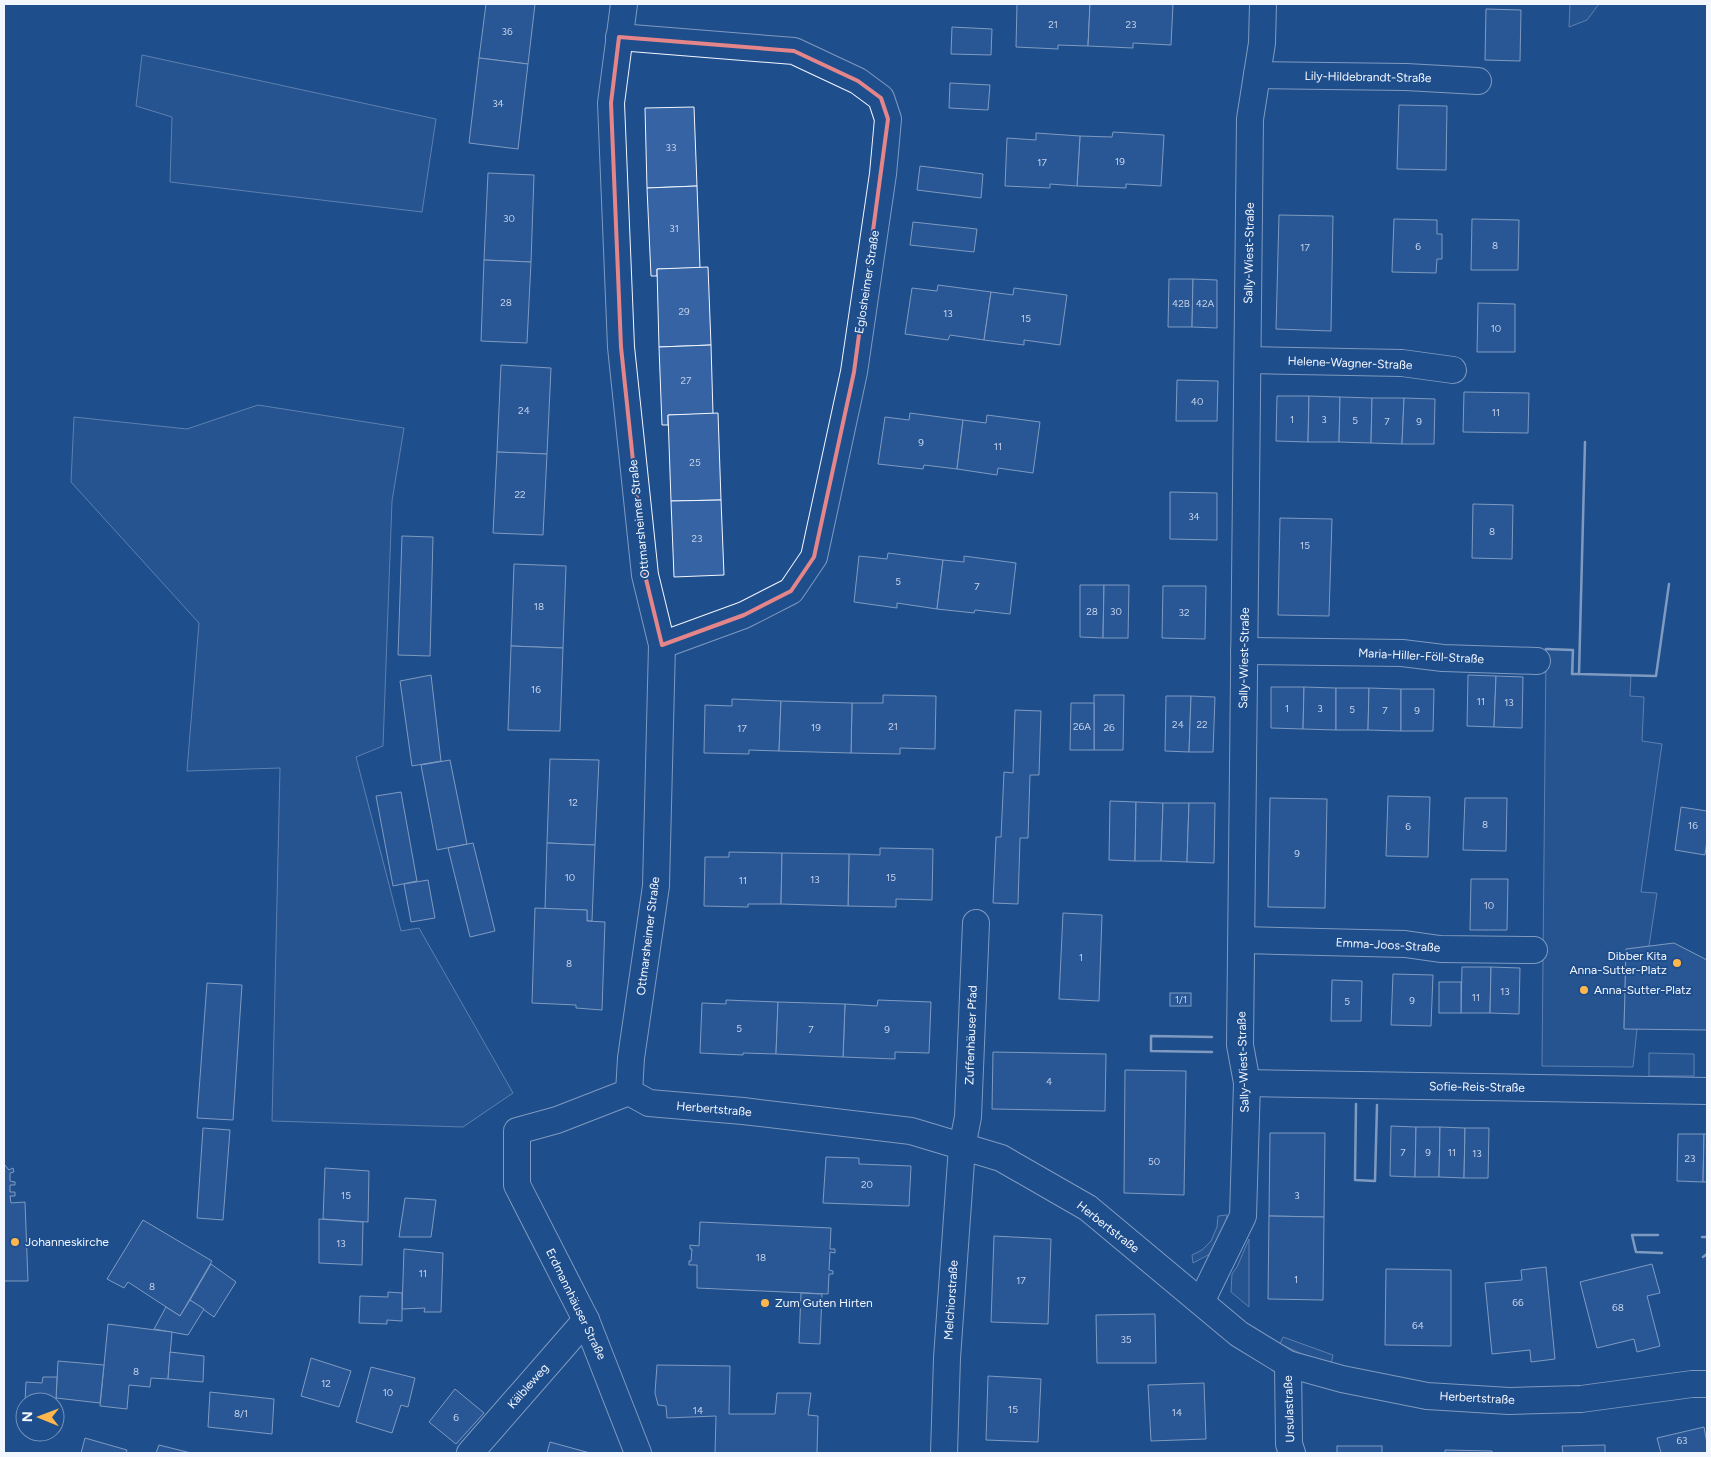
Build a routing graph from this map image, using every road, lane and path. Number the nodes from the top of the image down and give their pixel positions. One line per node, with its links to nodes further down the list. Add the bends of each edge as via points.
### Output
1 (624, 4): 3 (street, Ottmarsheimer Straße)
2 (1263, 4): 4 (street, Sally-Wiest-Straße)
3 (620, 37): 8 (street, Ottmarsheimer Straße, via 610,103 621,347 644,575); 8 (street, Eglosheimer Straße, via 794,50 874,92 881,98 888,119 884,174 854,372 814,557 791,591 744,615)
4 (1257, 75): 5 (street, Lily-Hildebrandt-Straße); 6 (street, Sally-Wiest-Straße, via 1250,119)
5 (1478, 81)
6 (1248, 360): 7 (street, Helene-Wagner-Straße, via 1402,363); 9 (street, Sally-Wiest-Straße)
7 (1453, 370)
8 (662, 646): 16 (street, Ottmarsheimer Straße, via 656,886)
9 (1244, 651): 10 (street, Maria-Hiller-Föll-Straße, via 1402,653 1443,658); 12 (street, Sally-Wiest-Straße)
10 (1537, 661)
11 (976, 923): 17 (street, Zuffenhäuser Pfad, via 968,1117)
12 (1242, 940): 13 (street, Emma-Joos-Straße); 14 (street, Sally-Wiest-Straße, via 1240,1045)
13 (1534, 950)
14 (1246, 1083): 15 (street, Sofie-Reis-Straße); 18 (street, Sally-Wiest-Straße, via 1243,1216)
15 (1707, 1091)
16 (629, 1092): 17 (street, Herbertstraße, via 649,1103 911,1131); 19 (street, Erdmannhäuser Straße, via 557,1120 517,1131 517,1186)
17 (962, 1147): 18 (street, Herbertstraße, via 1001,1158 1088,1208); 24 (street, Melchiorstraße, via 947,1358)
18 (1202, 1302): 20 (street, Herbertstraße, via 1239,1334)
19 (586, 1320): 22 (street, Kälbleweg); 23 (street, Erdmannhäuser Straße)
20 (1288, 1364): 21 (street, Herbertstraße, via 1342,1379 1427,1396 1509,1401 1581,1399); 25 (street, Ursulastraße, via 1289,1444)
21 (1707, 1384)
22 (470, 1453)
23 (638, 1453)
24 (944, 1453)
25 (1292, 1453)

